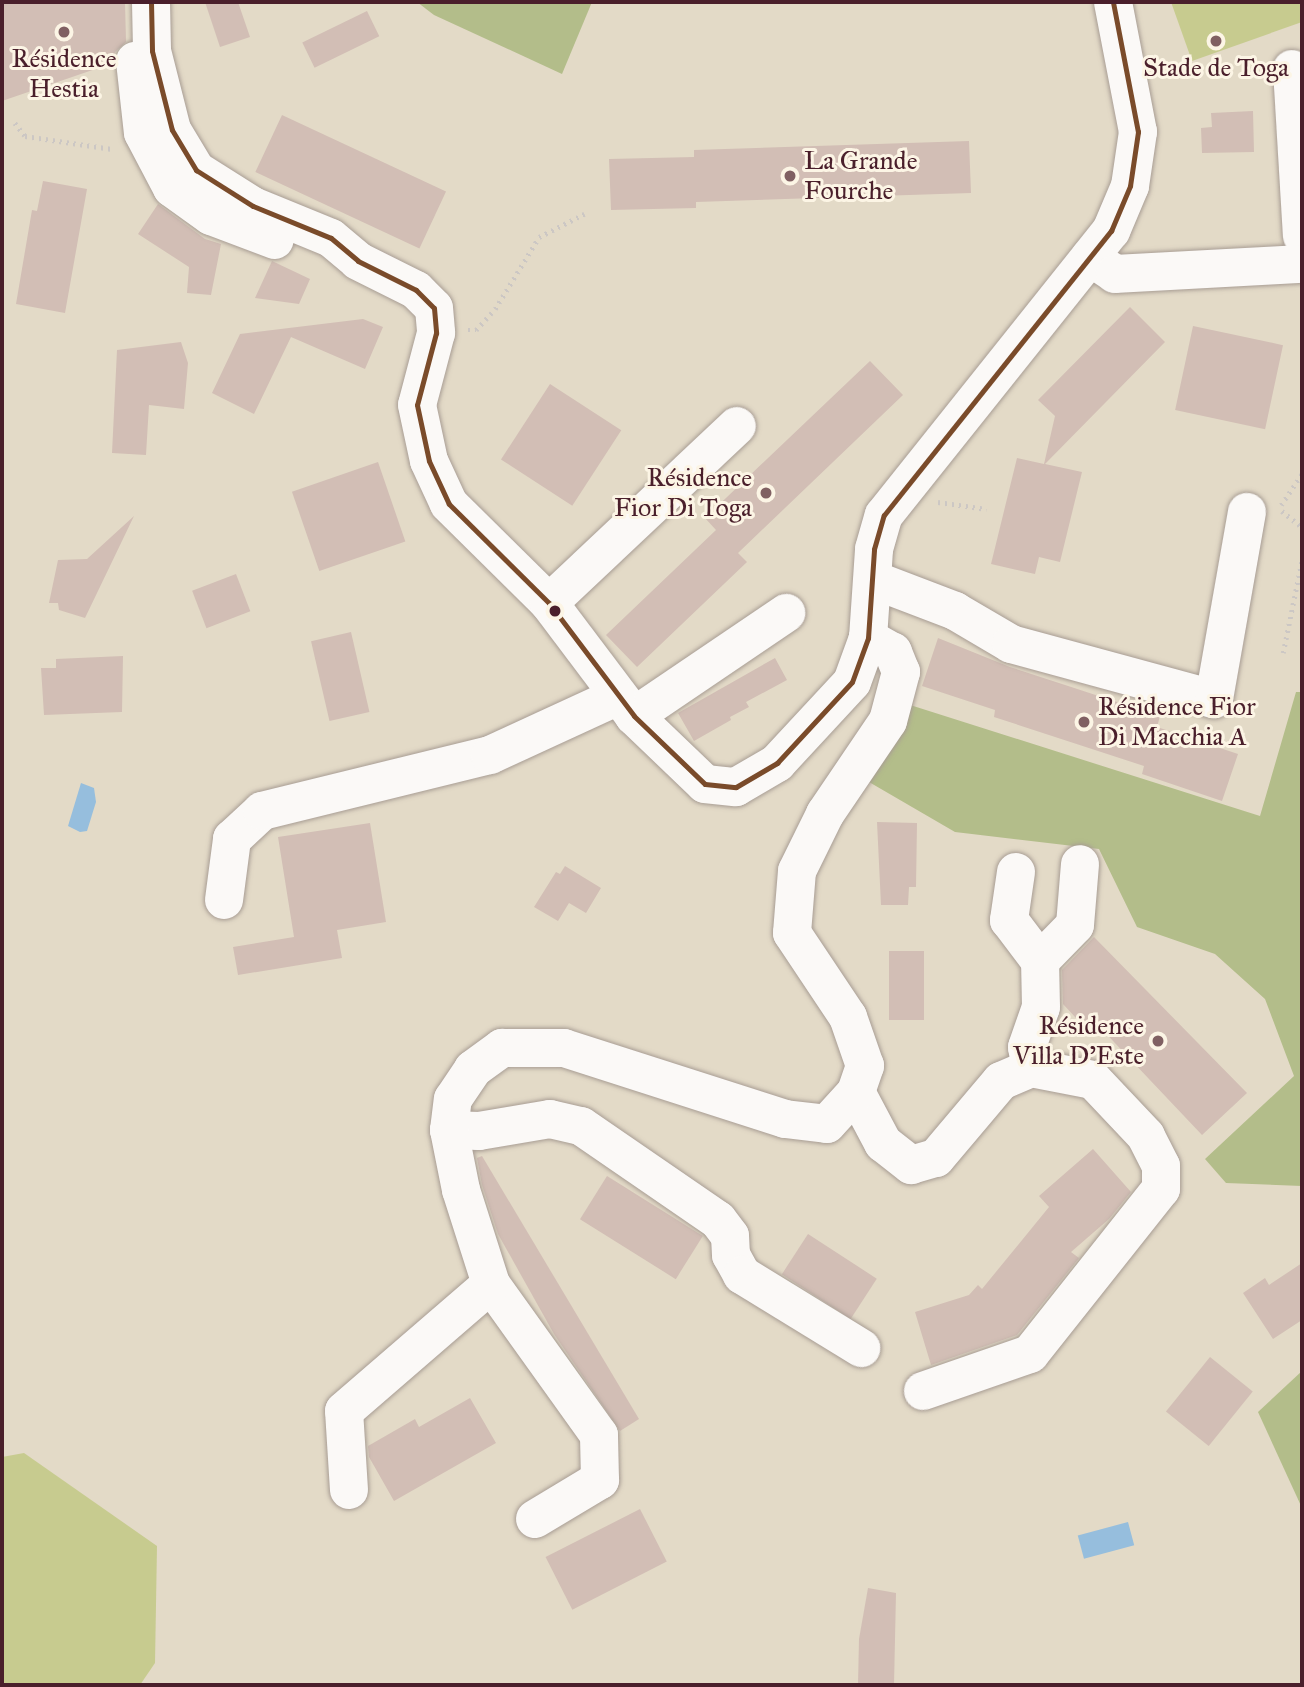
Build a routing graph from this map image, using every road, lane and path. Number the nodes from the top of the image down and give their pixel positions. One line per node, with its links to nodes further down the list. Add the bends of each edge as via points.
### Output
1 (135, 2): 6 (street, via 134,82 143,133)
2 (151, 2): 10 (street, via 152,51 172,130 196,170 253,206 331,237)
3 (1113, 2): 9 (street, via 1138,132 1130,186 1111,230)
4 (1292, 69): 8 (street)
5 (15, 123): 6 (path, via 25,136)
6 (156, 156): 10 (street, via 172,188 211,216 320,258)
7 (584, 214): 12 (path, via 539,237 495,309 476,330)
8 (1302, 236)
9 (1090, 257): 11 (street, via 1115,274); 14 (street)
10 (358, 261): 12 (street, via 415,290 434,308)
11 (1302, 264)
12 (436, 333): 20 (street, via 417,405 429,461 449,504)
13 (737, 426): 20 (street)
14 (899, 496): 15 (path); 19 (street, via 884,515 874,549)
15 (987, 509)
16 (1263, 510): 17 (path); 19 (street, via 1214,699 1011,643 955,611)
17 (1302, 527)
18 (1302, 561): 23 (path)
19 (874, 580): 22 (street)
20 (550, 603): 24 (street)
21 (786, 613): 24 (street)
22 (868, 638): 24 (street, via 852,682 777,763 736,787 705,784); 30 (street, via 892,652 901,672 888,721 825,814 797,871 792,933 848,1017 865,1066)
23 (1283, 653)
24 (625, 707): 27 (street, via 490,755 262,811 232,839)
25 (1080, 864): 28 (street, via 1075,925)
26 (1016, 872): 28 (street, via 1009,920)
27 (224, 900)
28 (1040, 961): 29 (street, via 1041,1007 1027,1047)
29 (1031, 1068): 30 (street, via 1001,1081 936,1158 911,1165 883,1143); 34 (street, via 1093,1080 1146,1136 1161,1166 1161,1189 1030,1354)
30 (856, 1092): 31 (street, via 827,1124 785,1119 564,1048 502,1048 473,1069 453,1099)
31 (449, 1130): 32 (street, via 461,1189); 33 (street, via 479,1131 550,1118 581,1126 718,1220 730,1236 731,1255 742,1275)
32 (491, 1283): 35 (street, via 344,1411); 36 (street, via 599,1435 600,1480)
33 (861, 1348)
34 (923, 1391)
35 (349, 1490)
36 (535, 1520)

